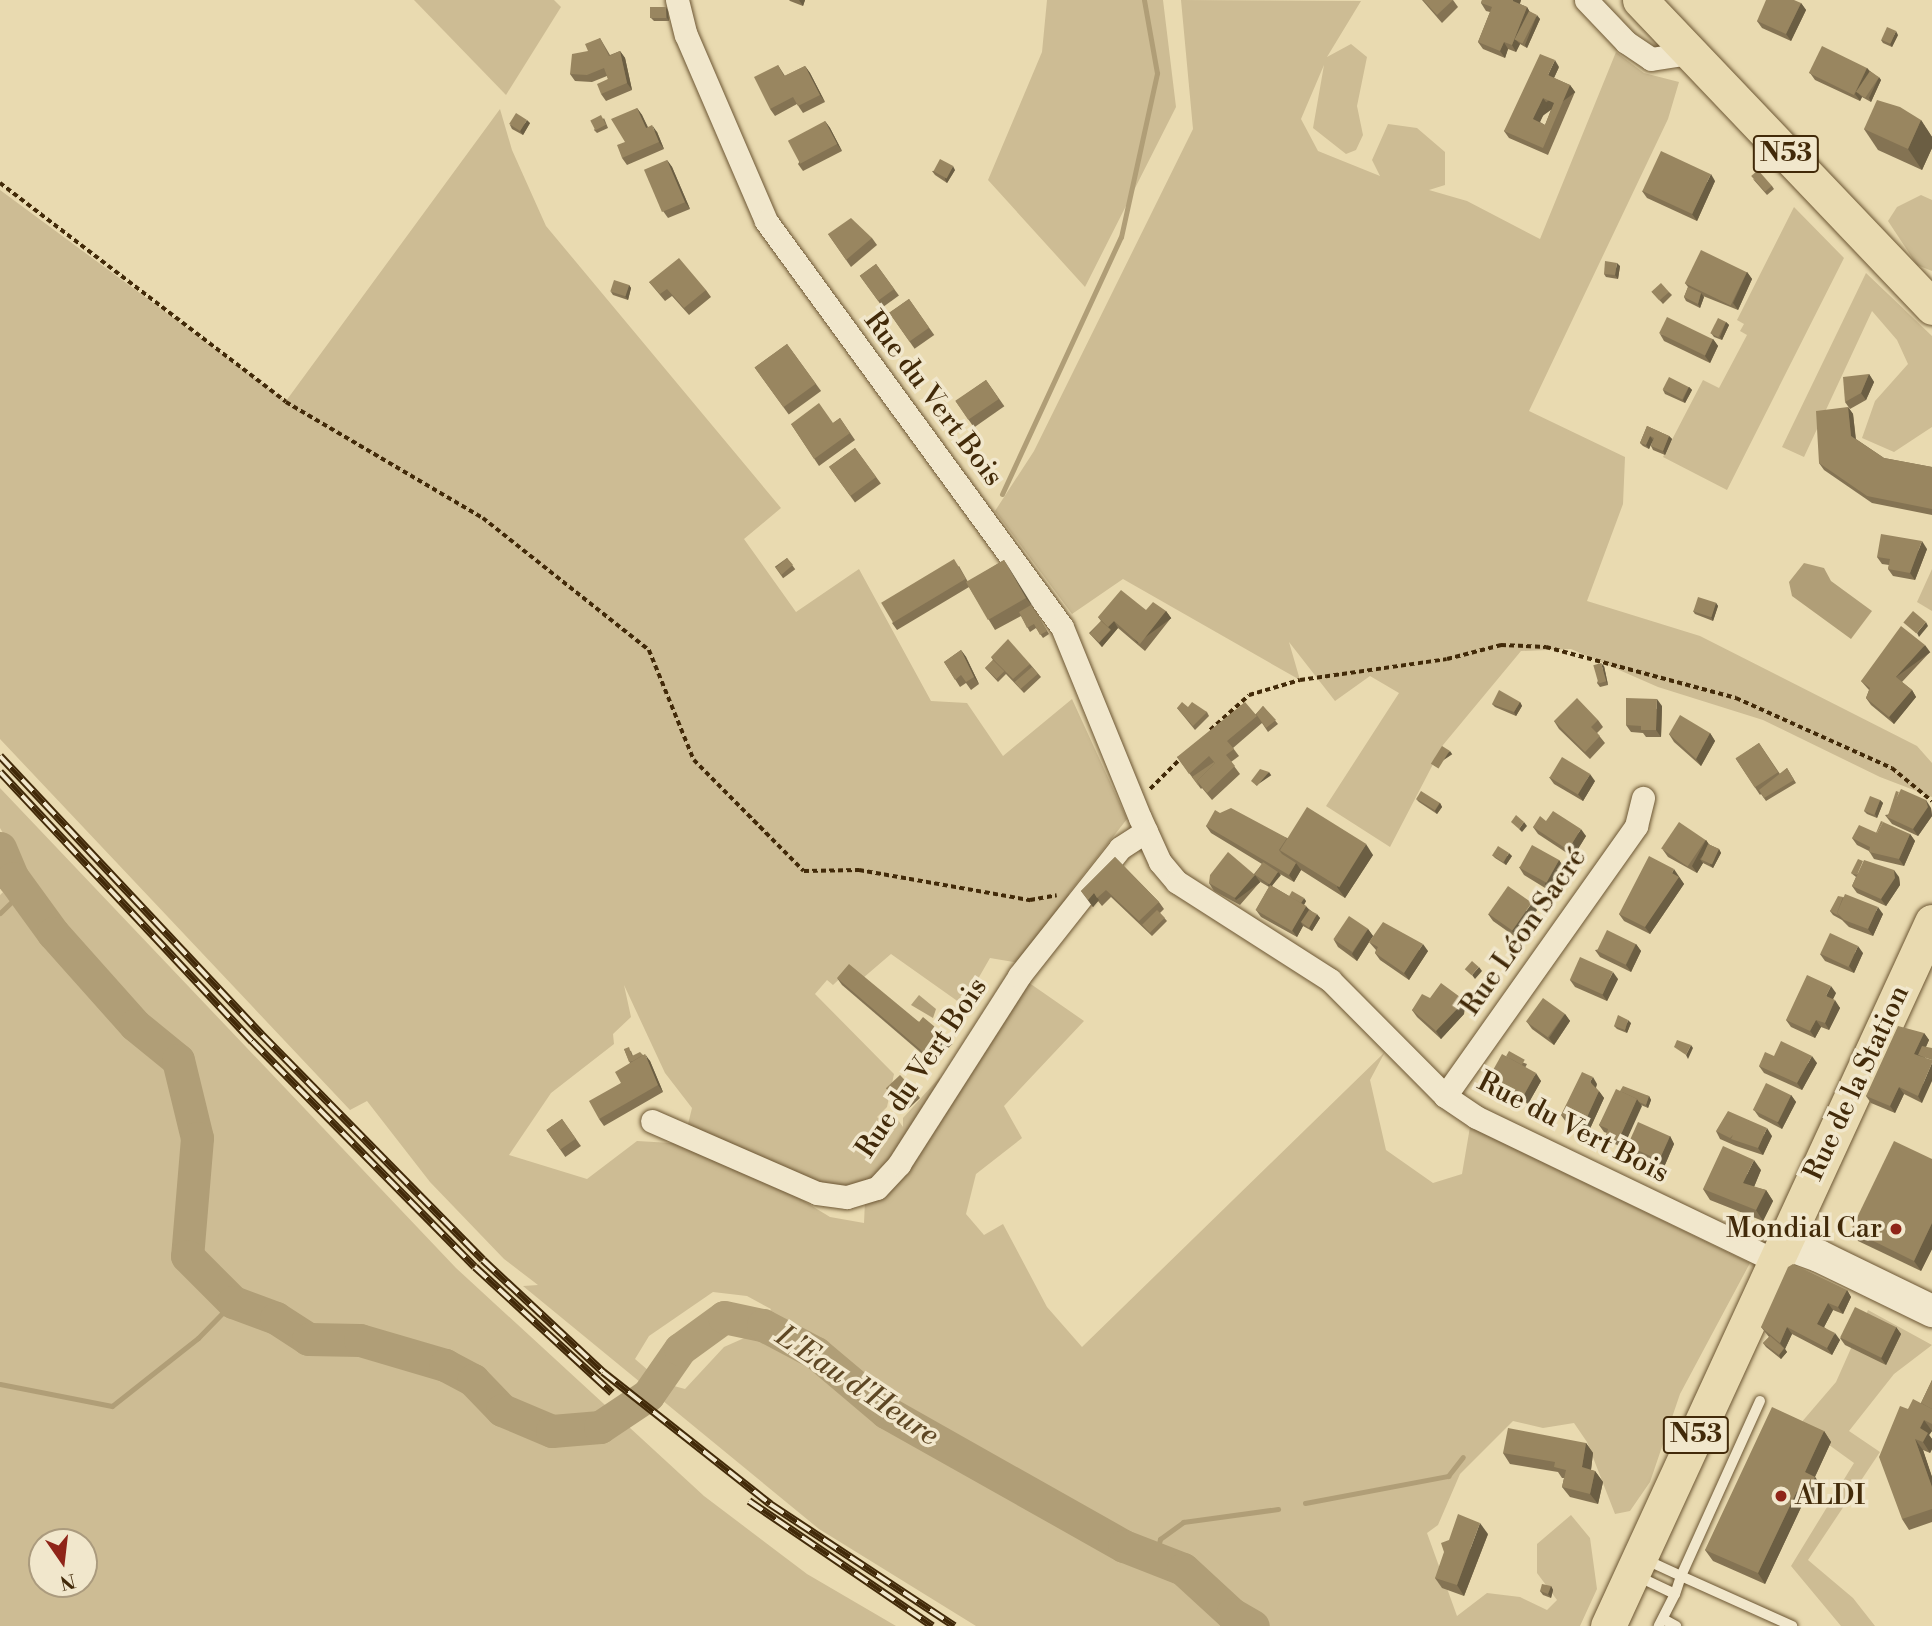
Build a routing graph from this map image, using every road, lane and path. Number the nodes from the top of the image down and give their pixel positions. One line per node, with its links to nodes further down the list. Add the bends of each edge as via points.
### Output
1 (677, 0): 11 (street, Rue du Vert Bois, via 686,34 766,221 1062,626)
2 (1586, 0): 4 (street, via 1626,42 1651,59)
3 (1640, 0): 4 (main road, N53)
4 (1690, 53): 6 (main road, N53)
5 (0, 183): 13 (path, via 286,402 483,518 649,650 694,760 804,871 859,870 1030,900 1069,893)
6 (1932, 307)
7 (1201, 739): 10 (path, via 1249,695 1300,680 1447,659 1501,645 1546,647 1736,698 1892,768)
8 (1191, 748): 11 (path)
9 (1643, 798): 15 (street, Rue Léon Sacré, via 1636,826)
10 (1932, 802)
11 (1135, 806): 12 (street, Rue du Vert Bois)
12 (1146, 831): 13 (street, Rue du Vert Bois, via 1121,848); 15 (street, Rue du Vert Bois, via 1160,862 1177,882 1330,980)
13 (1079, 898): 16 (street, Rue du Vert Bois, via 1019,976 899,1164 877,1188 847,1197 817,1193)
14 (1932, 922): 17 (main road, Rue de la Station / N53)
15 (1445, 1096): 17 (street, Rue du Vert Bois, via 1476,1117)
16 (652, 1121)
17 (1779, 1252): 18 (main road, via 1819,1256); 20 (main road, Rue de la Station / N53)
18 (1932, 1311)
19 (1760, 1401): 21 (lane)
20 (1636, 1565): 21 (lane); 22 (lane); 24 (main road, Rue de la Station / N53)
21 (1681, 1576): 22 (lane); 26 (lane)
22 (1675, 1594): 23 (lane)
23 (1661, 1623): 25 (lane)
24 (1608, 1626)
25 (1676, 1626)
26 (1792, 1626)

